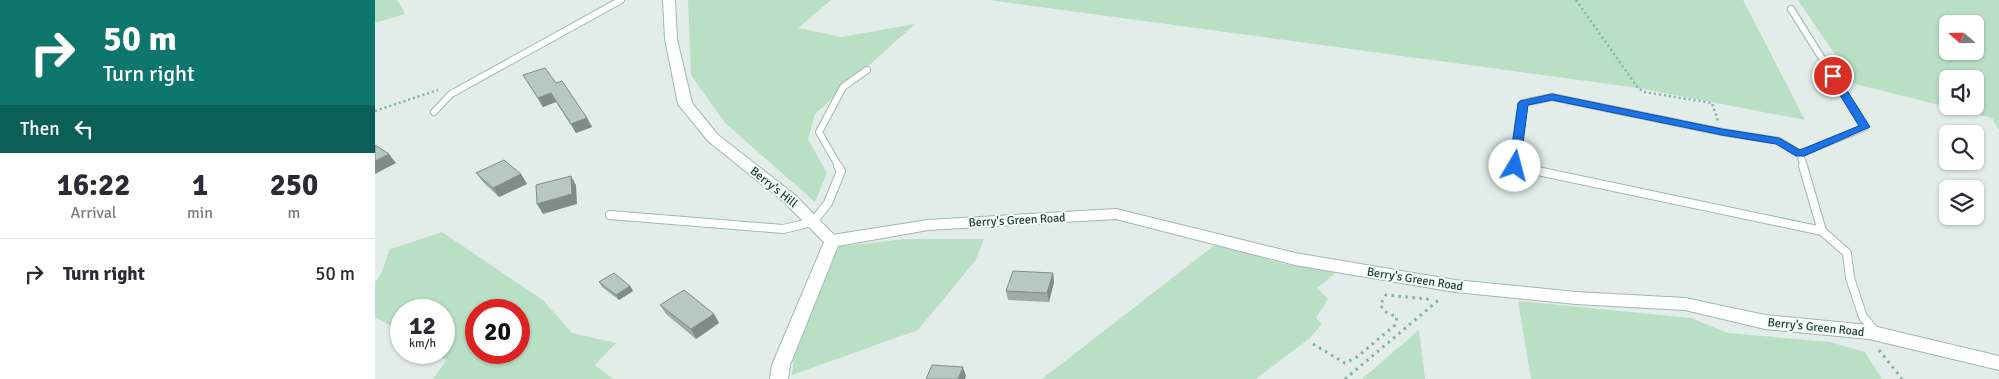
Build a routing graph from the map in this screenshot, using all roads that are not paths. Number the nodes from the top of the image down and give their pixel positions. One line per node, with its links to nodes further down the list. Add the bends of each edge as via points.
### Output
1 (621, 0): 5 (lane, via 451,94)
2 (669, 0): 8 (street, Berry's Hill, via 671,39 685,104 713,138 789,198)
3 (1791, 9): 6 (lane, via 1865,127)
4 (867, 70): 8 (lane, via 843,87 819,132 841,170 828,203)
5 (434, 112)
6 (1800, 154): 9 (lane); 9 (lane, via 1779,141 1552,97 1523,103 1515,166)
7 (610, 215): 8 (lane, via 783,229)
8 (813, 222): 10 (street, Berry's Hill)
9 (1822, 231): 11 (lane, via 1847,253 1850,278 1863,317)
10 (833, 241): 11 (street, Berry's Green Road, via 928,225 1116,214 1295,259 1447,285 1576,298 1685,304 1765,322); 13 (street, via 781,365)
11 (1874, 333): 12 (street, Berry's Green Road)
12 (1999, 363)
13 (779, 379)

